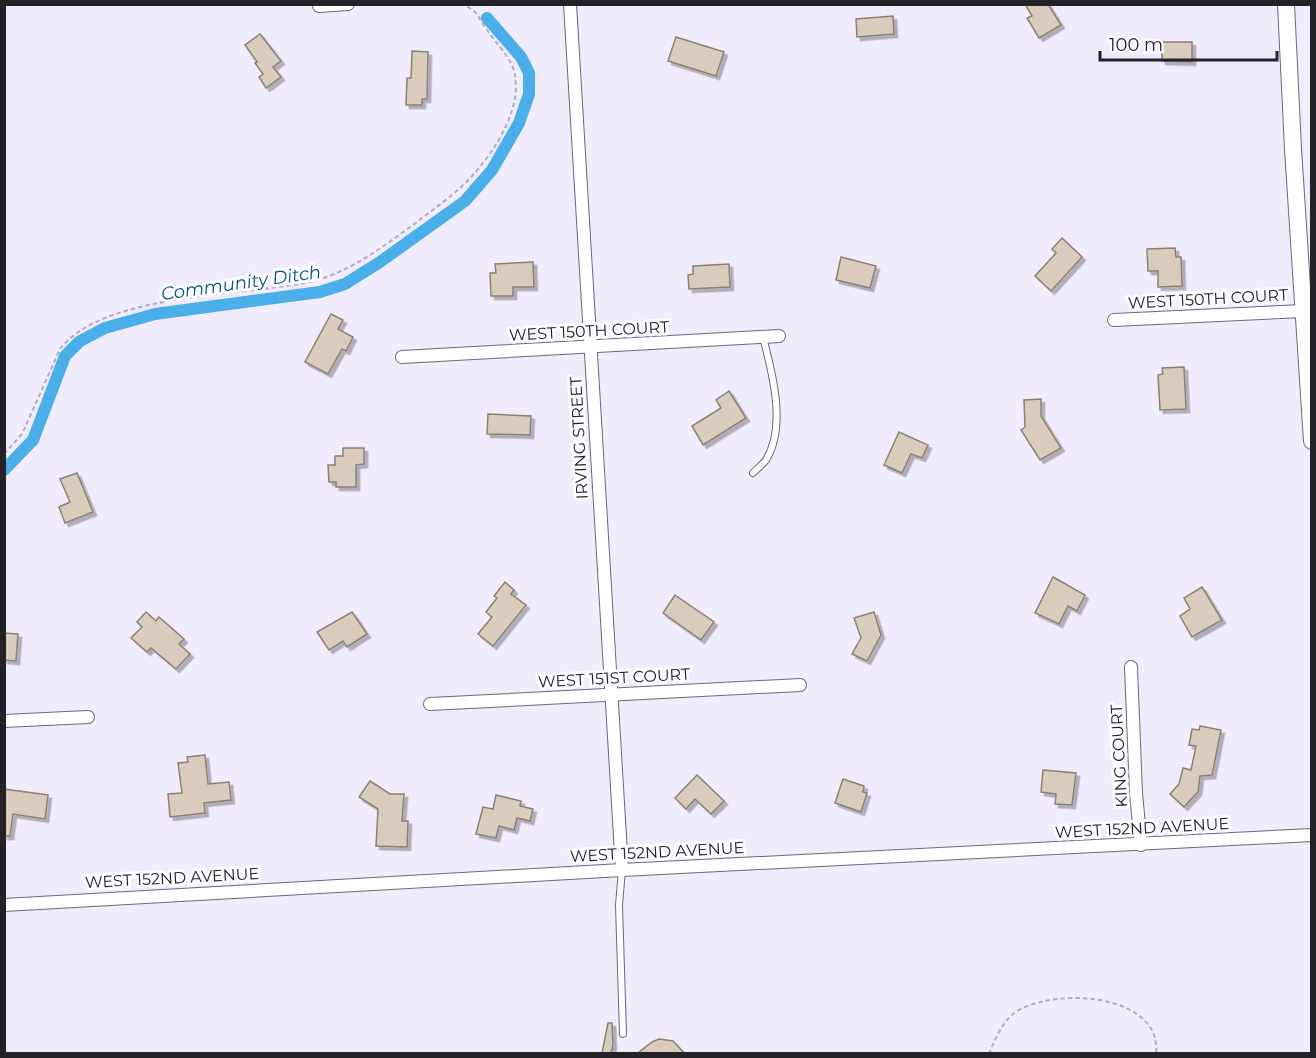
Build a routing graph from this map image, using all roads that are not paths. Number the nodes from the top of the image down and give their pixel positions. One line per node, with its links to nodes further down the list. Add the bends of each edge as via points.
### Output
1 (348, 4): 4 (street)
2 (570, 4): 9 (street, IRVING STREET)
3 (1286, 4): 5 (main road)
4 (319, 6)
5 (1303, 311): 6 (street, WEST 150TH COURT); 11 (main road)
6 (1114, 320)
7 (779, 336): 8 (street, WEST 150TH COURT)
8 (763, 337): 9 (street, WEST 150TH COURT); 12 (lane, via 777,403 771,448)
9 (590, 347): 10 (street, WEST 150TH COURT); 15 (street, IRVING STREET)
10 (402, 357)
11 (1311, 441)
12 (753, 474)
13 (1131, 667): 20 (street, KING COURT)
14 (800, 685): 15 (street, WEST 151ST COURT)
15 (611, 694): 16 (street, WEST 151ST COURT); 21 (street, IRVING STREET)
16 (430, 704)
17 (88, 717): 18 (street)
18 (4, 721)
19 (1311, 835): 20 (street, WEST 152ND AVENUE)
20 (1141, 845): 21 (street, WEST 152ND AVENUE)
21 (622, 870): 22 (street, WEST 152ND AVENUE); 23 (lane, via 619,892)
22 (4, 905)
23 (623, 1034)

